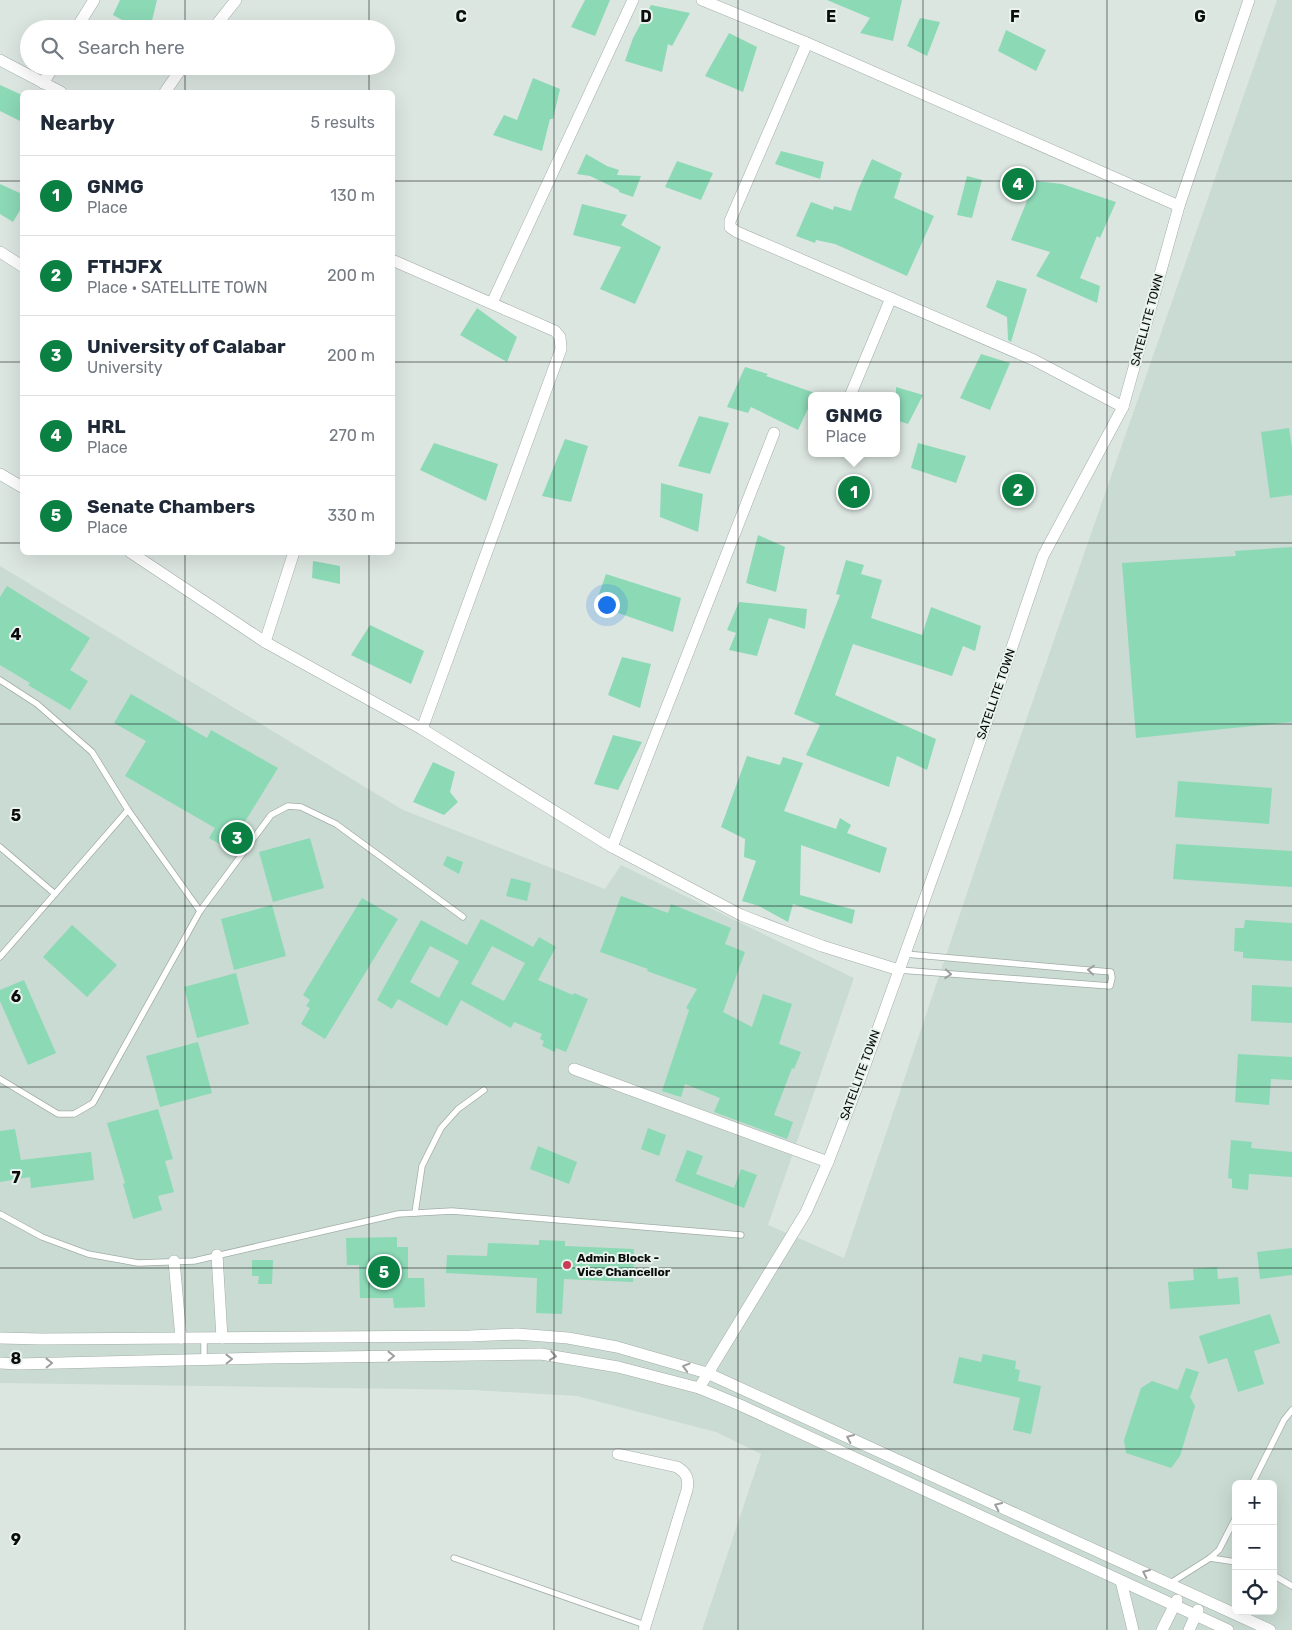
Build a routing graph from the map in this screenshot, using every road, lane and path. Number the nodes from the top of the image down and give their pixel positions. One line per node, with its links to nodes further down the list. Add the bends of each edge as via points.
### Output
1 (94, 0): 6 (street)
2 (236, 0): 7 (street)
3 (633, 0): 22 (street)
4 (702, 0): 8 (street)
5 (1249, 0): 17 (street, SATELLITE TOWN)
6 (82, 20)
7 (220, 20)
8 (806, 43): 17 (street); 21 (street, via 730,227)
9 (0, 60): 10 (street)
10 (20, 70)
11 (29, 75): 14 (street)
12 (49, 75): 14 (street)
13 (177, 75): 16 (street)
14 (44, 83): 15 (street)
15 (57, 90)
16 (166, 90)
17 (1179, 206): 24 (street, SATELLITE TOWN)
18 (0, 252): 20 (street)
19 (395, 261): 22 (street)
20 (20, 265)
21 (891, 298): 23 (street); 24 (street, via 1034,360)
22 (492, 303): 32 (street, via 556,331 561,349)
23 (852, 392)
24 (1123, 406): 39 (street, SATELLITE TOWN, via 1043,556)
25 (774, 433): 35 (street)
26 (0, 474): 27 (street)
27 (20, 486)
28 (134, 555): 30 (street)
29 (293, 555): 30 (street)
30 (265, 642): 32 (street)
31 (0, 680): 33 (lane, via 37,704 92,752)
32 (422, 729): 35 (street)
33 (128, 810): 36 (lane); 37 (lane)
34 (0, 847): 36 (lane)
35 (612, 847): 41 (street, via 741,915 822,946)
36 (55, 894): 40 (lane)
37 (200, 911): 38 (lane, via 271,815 288,806 301,807 336,824); 43 (lane, via 93,1103 74,1114 58,1114)
38 (463, 917)
39 (904, 954): 41 (street, SATELLITE TOWN); 41 (lane, one-way to 39, via 1110,986 1112,978 1111,972)
40 (0, 957)
41 (899, 970): 45 (street, SATELLITE TOWN)
42 (574, 1069): 45 (street)
43 (0, 1079)
44 (484, 1090): 46 (lane, via 458,1109 441,1128 422,1166)
45 (828, 1162): 57 (street, SATELLITE TOWN, via 806,1212)
46 (416, 1213): 48 (lane, via 452,1211); 49 (lane, via 398,1214)
47 (0, 1214): 50 (lane, via 42,1237 88,1254 138,1263)
48 (741, 1235)
49 (217, 1255): 50 (lane); 54 (street)
50 (174, 1262): 52 (street)
51 (0, 1338): 52 (street)
52 (181, 1338): 53 (street)
53 (204, 1338): 54 (street); 55 (lane)
54 (222, 1338): 57 (street, one-way to 54, via 617,1347 568,1338 518,1334)
55 (204, 1359): 56 (street, one-way to 55); 58 (street, one-way to 58, via 541,1354 618,1367)
56 (0, 1363)
57 (707, 1373): 58 (street, SATELLITE TOWN); 68 (street, one-way to 57)
58 (699, 1388): 67 (street)
59 (1292, 1410): 61 (lane)
60 (618, 1454): 74 (street, via 677,1467 685,1472 689,1481)
61 (1254, 1480)
62 (1232, 1525): 64 (lane, via 1219,1550)
63 (454, 1558): 74 (lane)
64 (1210, 1558): 65 (lane); 68 (lane)
65 (1232, 1561)
66 (1277, 1577): 69 (lane)
67 (1121, 1581): 72 (street); 75 (street)
68 (1169, 1584): 70 (street)
69 (1292, 1586)
70 (1181, 1590): 71 (street); 72 (street)
71 (1202, 1599): 73 (street); 79 (street)
72 (1175, 1606): 73 (street); 76 (street)
73 (1196, 1615): 77 (street); 78 (street)
74 (645, 1627)
75 (1133, 1630)
76 (1162, 1630)
77 (1189, 1630)
78 (1228, 1630)
79 (1270, 1630)

